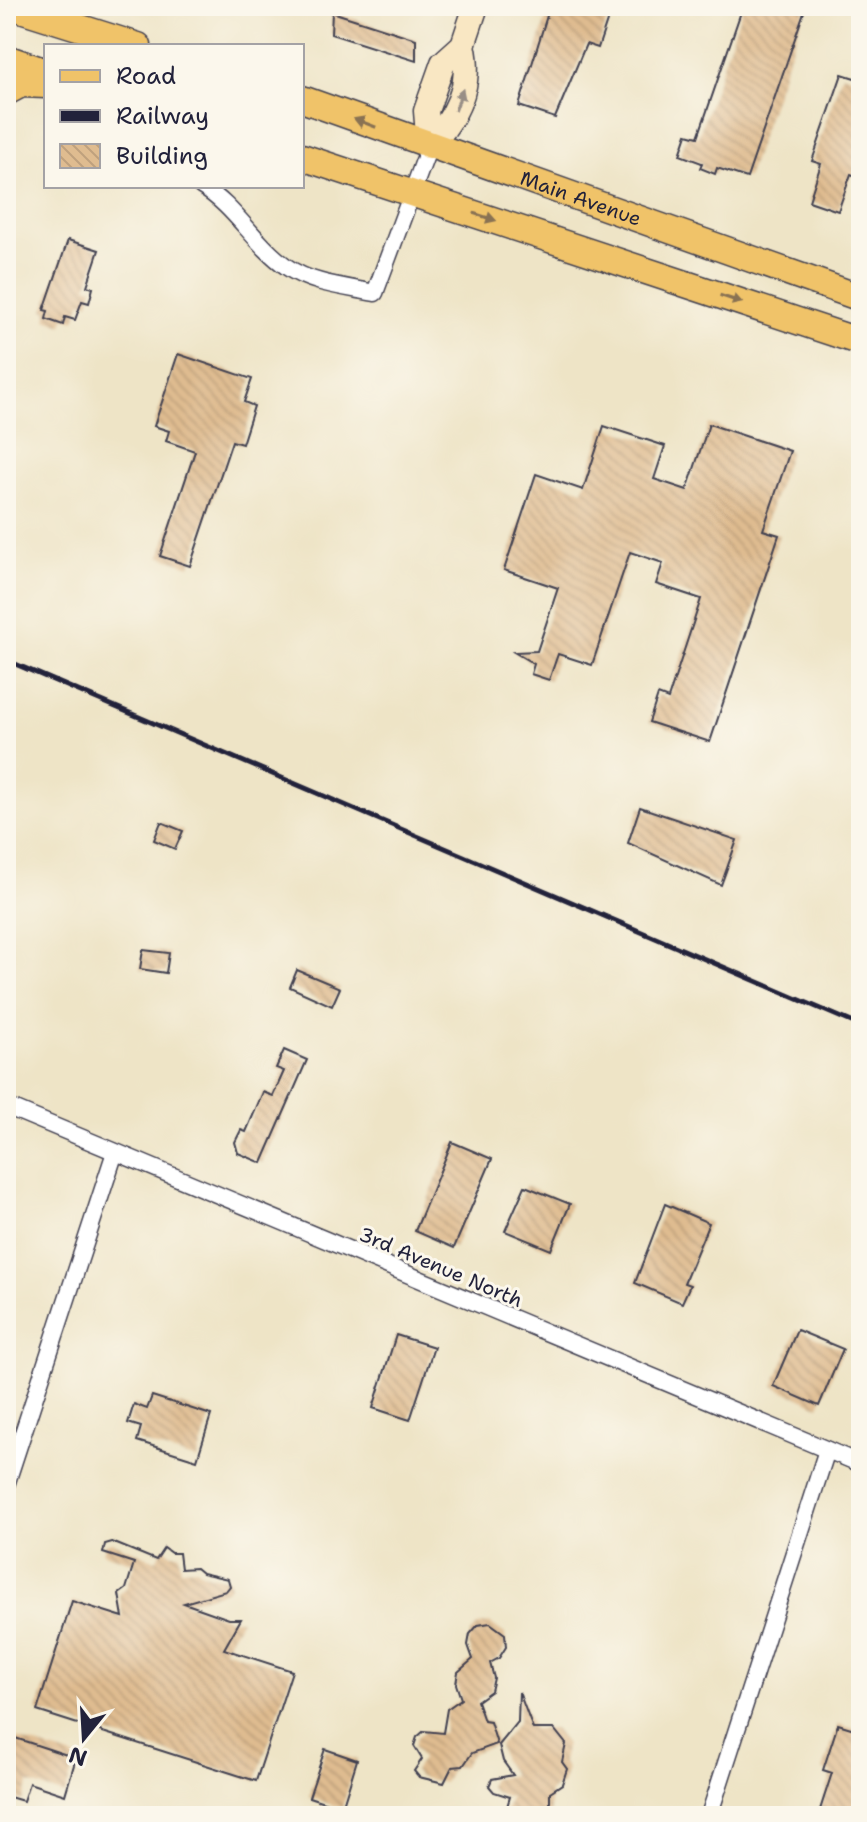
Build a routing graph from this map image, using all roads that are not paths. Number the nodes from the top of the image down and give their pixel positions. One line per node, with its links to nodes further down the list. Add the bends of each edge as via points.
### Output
1 (11, 6): 3 (main road)
2 (476, 6): 9 (street, via 463,45 469,70 451,122)
3 (132, 44)
4 (6, 58): 5 (main road)
5 (44, 71)
6 (44, 83): 7 (highway, via 21,82)
7 (6, 90)
8 (304, 100): 9 (main road, Main Avenue, one-way to 8)
9 (429, 147): 12 (street); 13 (main road, Main Avenue)
10 (304, 158): 12 (main road)
11 (204, 188): 12 (street, via 287,267 307,278 375,293)
12 (410, 192): 14 (main road, one-way to 14)
13 (861, 298)
14 (861, 342)
15 (6, 1106): 16 (street, 3rd Avenue North)
16 (115, 1152): 17 (street, 3rd Avenue North); 19 (street)
17 (827, 1450): 18 (street, 3rd Avenue North); 20 (street)
18 (861, 1464)
19 (6, 1485)
20 (709, 1816)

